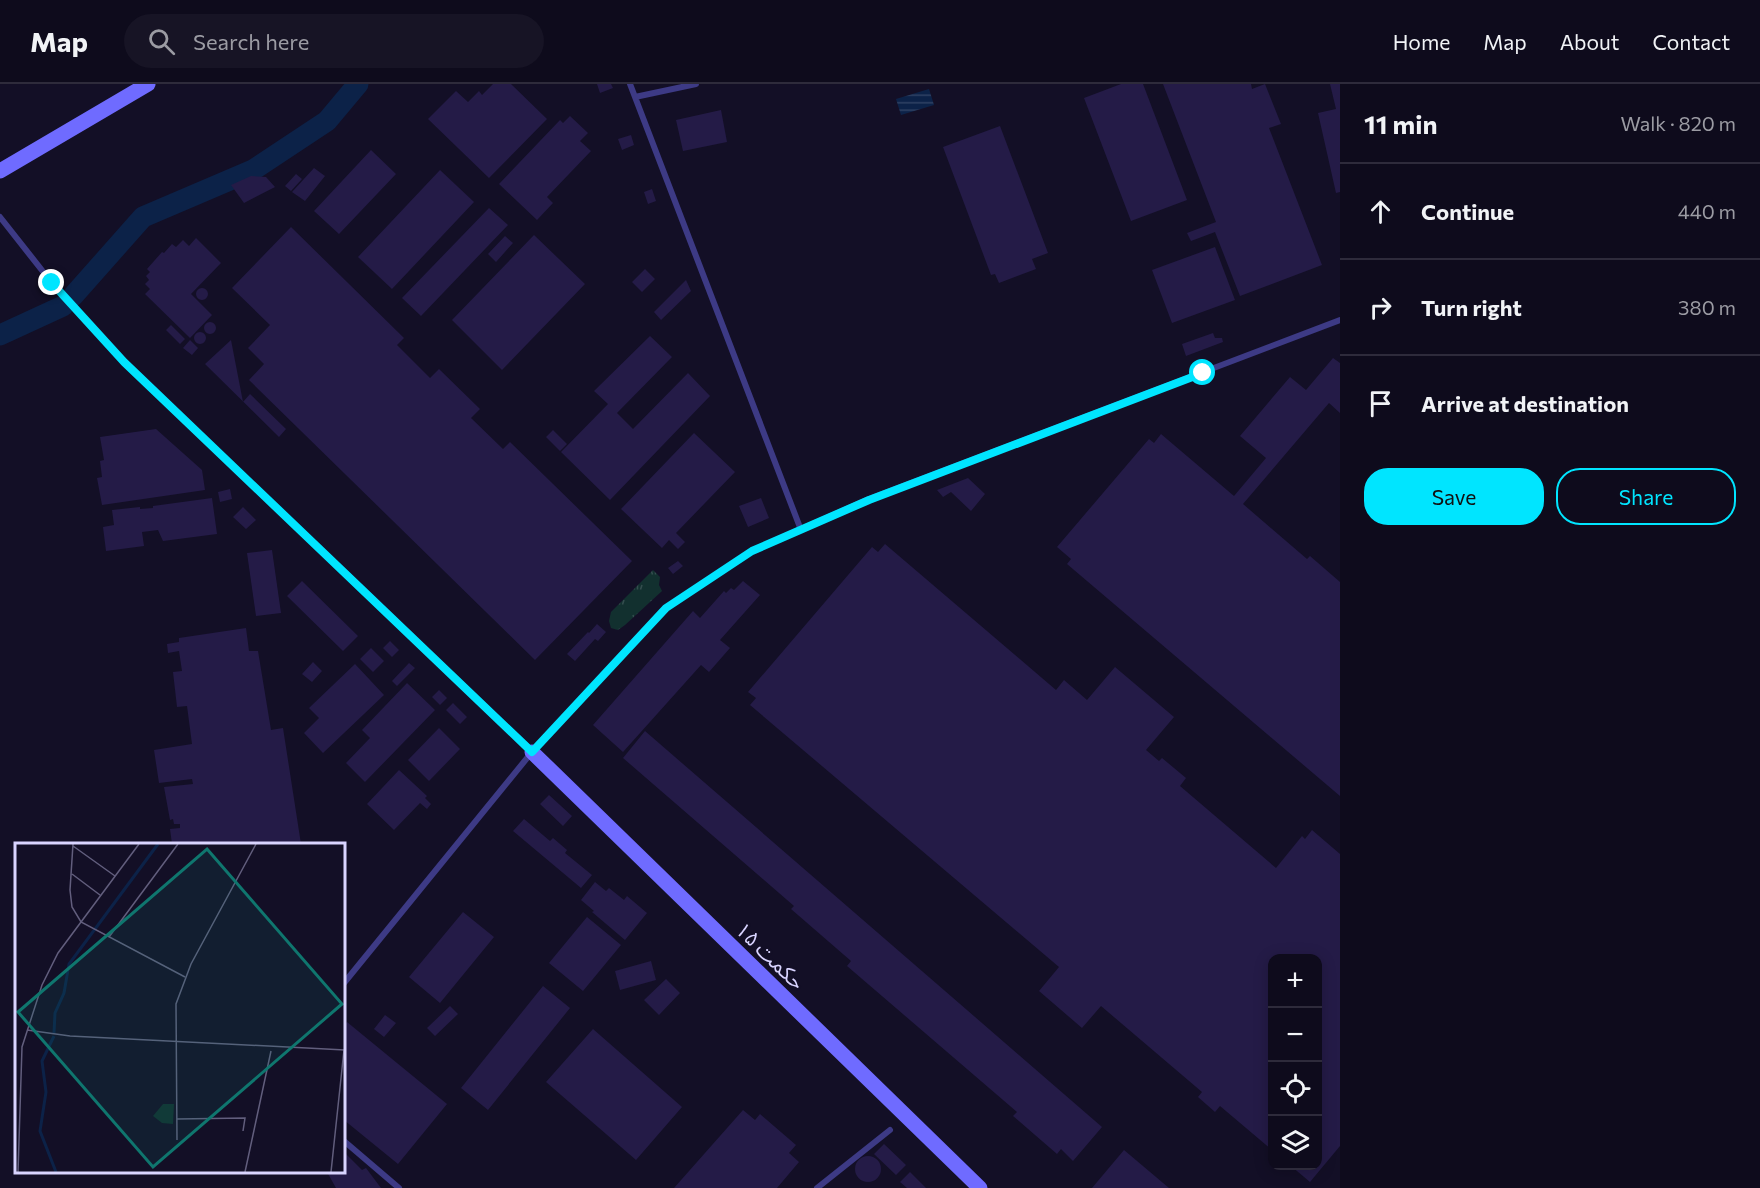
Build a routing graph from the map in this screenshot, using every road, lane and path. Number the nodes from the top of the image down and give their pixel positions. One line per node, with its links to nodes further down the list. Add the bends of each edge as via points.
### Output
1 (148, 84): 5 (street)
2 (630, 84): 4 (lane)
3 (696, 84): 4 (lane)
4 (635, 97): 8 (lane)
5 (0, 171)
6 (0, 217): 9 (lane, via 52,283 124,362)
7 (1340, 321): 8 (lane, via 869,500)
8 (801, 530): 9 (lane, via 752,551 666,608)
9 (532, 752): 10 (lane); 15 (street, حکمت ۱۵)
10 (345, 982)
11 (890, 1130): 14 (lane)
12 (345, 1142): 13 (lane)
13 (399, 1188)
14 (816, 1188)
15 (980, 1188)

